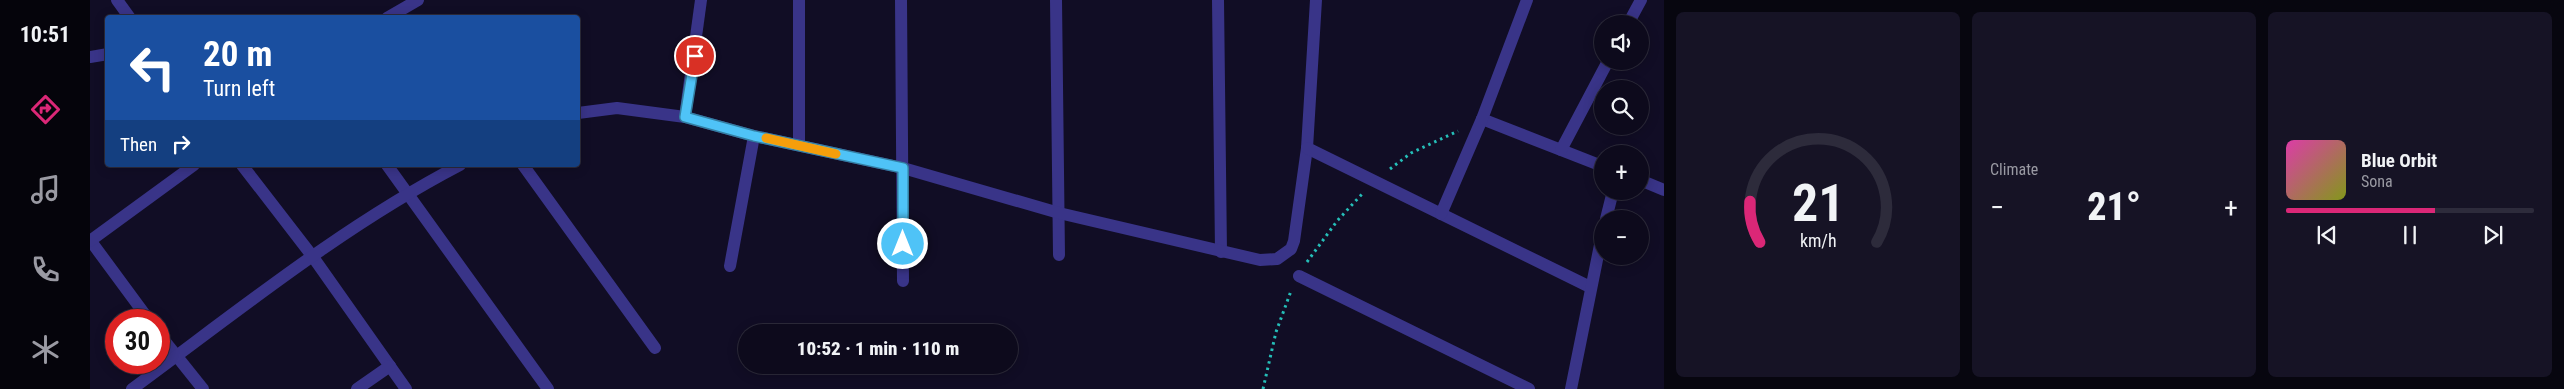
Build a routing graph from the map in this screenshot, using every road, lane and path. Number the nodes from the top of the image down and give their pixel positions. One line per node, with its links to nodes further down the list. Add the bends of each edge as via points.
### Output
1 (117, 0): 11 (street)
2 (418, 0): 12 (street)
3 (701, 0): 18 (street)
4 (799, 0): 21 (street)
5 (901, 0): 30 (street)
6 (1056, 0): 35 (street)
7 (1218, 0): 38 (street)
8 (1316, 0): 22 (street)
9 (1527, 0): 19 (street)
10 (1641, 0): 13 (street)
11 (128, 15)
12 (392, 15)
13 (1633, 15)
14 (105, 54): 15 (street)
15 (90, 57)
16 (1603, 70): 23 (street)
17 (580, 112): 18 (street, via 618,108)
18 (685, 117): 20 (street)
19 (1482, 119): 23 (street); 31 (path, via 1411,152); 36 (street)
20 (754, 136): 21 (street); 42 (street)
21 (799, 146): 30 (street)
22 (1306, 148): 31 (street); 38 (street, via 1291,249 1269,261)
23 (1561, 150): 24 (street)
24 (1594, 163)
25 (191, 167): 37 (street)
26 (244, 167): 40 (street)
27 (388, 167): 34 (street)
28 (456, 167): 34 (street)
29 (524, 167): 47 (street)
30 (903, 168): 35 (street); 44 (street)
31 (1375, 182): 36 (street); 43 (path, via 1337,221)
32 (1649, 182): 33 (street)
33 (1663, 186)
34 (407, 193): 40 (street); 55 (street)
35 (1059, 213): 38 (street); 39 (street)
36 (1442, 214): 45 (street)
37 (90, 241): 46 (street)
38 (1221, 252)
39 (1058, 255)
40 (313, 257): 49 (street); 50 (street)
41 (1595, 265): 45 (street)
42 (730, 266)
43 (1299, 276): 56 (path, via 1280,315); 57 (street)
44 (903, 281)
45 (1590, 287): 58 (street)
46 (140, 309)
47 (655, 348)
48 (170, 349): 49 (street)
49 (176, 357): 51 (street); 52 (street)
50 (390, 366): 53 (street); 54 (street)
51 (132, 389)
52 (203, 389)
53 (357, 389)
54 (406, 389)
55 (548, 389)
56 (1263, 389)
57 (1529, 389)
58 (1571, 389)

